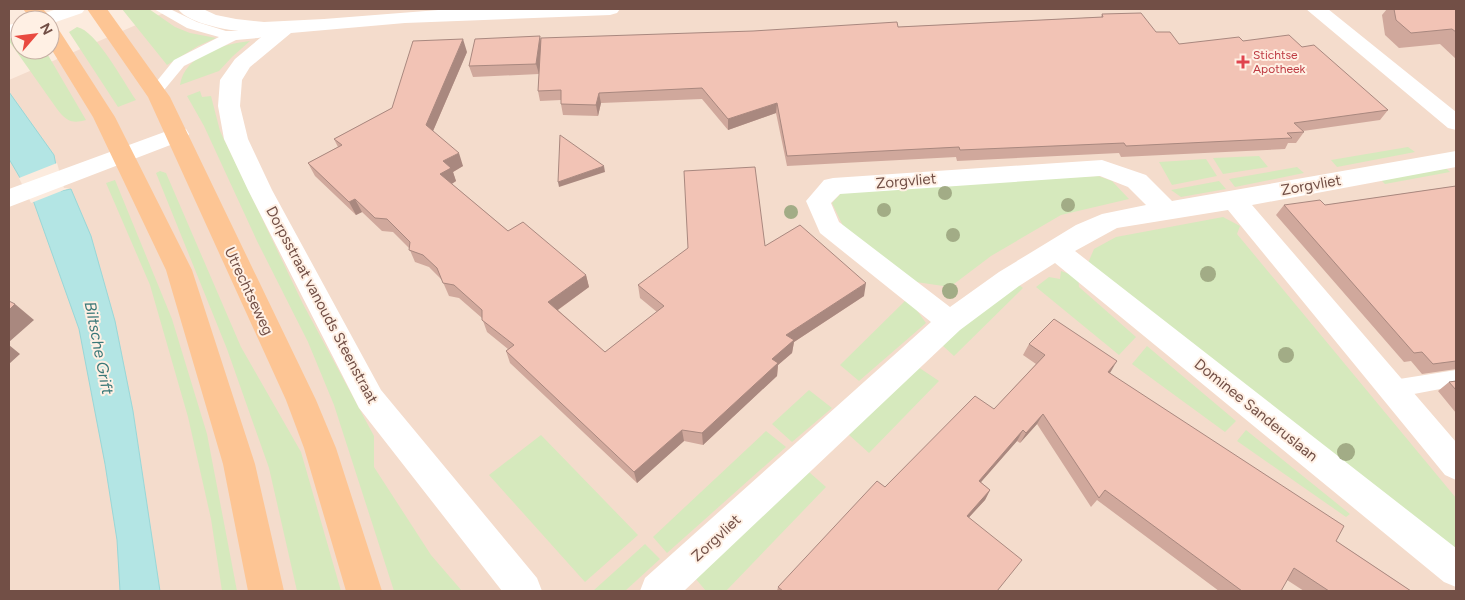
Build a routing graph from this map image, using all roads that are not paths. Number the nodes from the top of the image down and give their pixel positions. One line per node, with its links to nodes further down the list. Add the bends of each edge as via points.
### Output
1 (75, 9): 7 (street)
2 (97, 9): 11 (main road, Utrechtseweg)
3 (161, 9): 9 (lane, via 187,24)
4 (188, 9): 8 (street, via 217,21)
5 (610, 9): 8 (street, via 405,17)
6 (1316, 9): 12 (street)
7 (60, 14)
8 (284, 29): 9 (lane); 27 (street, Dorpsstraat vanouds Steenstraat, via 242,63 231,80 229,106 236,139 370,399)
9 (234, 35): 11 (lane, via 179,62)
10 (60, 47): 14 (main road)
11 (155, 92): 13 (main road, Utrechtseweg)
12 (1456, 123)
13 (178, 134): 14 (street); 26 (main road, Utrechtseweg, via 311,423)
14 (124, 154): 16 (street); 25 (main road, via 179,270 239,464)
15 (1456, 159): 17 (street, Zorgvliet)
16 (15, 195)
17 (1234, 200): 18 (street, Zorgvliet); 22 (street)
18 (1166, 210): 19 (street, Zorgvliet, via 1111,220); 20 (street, Zorgvliet, via 1138,181 1102,168 833,186 818,201 829,227)
19 (1055, 249): 20 (street, Zorgvliet); 24 (street, Dominee Sanderuslaan)
20 (950, 322): 28 (street, Zorgvliet)
21 (1456, 378): 22 (lane)
22 (1393, 389): 23 (street)
23 (1456, 465)
24 (1456, 570)
25 (266, 591)
26 (364, 591)
27 (524, 591)
28 (658, 591)

